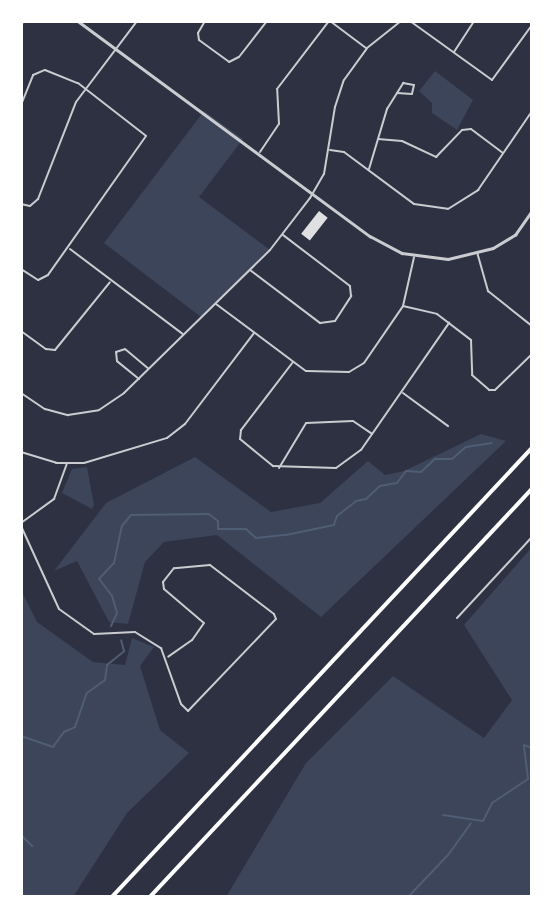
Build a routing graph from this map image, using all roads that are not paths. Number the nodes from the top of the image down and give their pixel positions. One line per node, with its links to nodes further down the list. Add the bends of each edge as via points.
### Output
1 (78, 21): 10 (street)
2 (137, 21): 10 (street)
3 (205, 21): 4 (street, via 198,33 200,40 229,62 239,57)
4 (267, 21)
5 (329, 21): 11 (street); 19 (street, via 280,84 275,99 279,124)
6 (401, 21): 11 (street)
7 (410, 21): 12 (street)
8 (474, 21): 12 (street)
9 (532, 25): 12 (street, via 492,80)
10 (117, 45): 13 (street); 19 (street)
11 (367, 48): 18 (street, via 340,89)
12 (453, 52)
13 (85, 88): 15 (street, via 38,70); 23 (street, via 38,199 30,206); 26 (street, via 146,136)
14 (397, 93): 14 (street, via 412,94 414,85 405,82); 17 (street)
15 (21, 105)
16 (532, 111): 20 (street)
17 (378, 139): 20 (street, via 402,141 436,157 462,130 471,129); 21 (street)
18 (328, 150): 21 (street, via 344,152); 22 (street, via 324,174)
19 (260, 152): 22 (street)
20 (504, 153): 21 (street, via 478,190 448,209 414,204)
21 (368, 170)
22 (313, 193): 25 (street); 28 (street, via 378,241)
23 (21, 204)
24 (532, 211): 27 (street, via 511,238)
25 (283, 234): 30 (street); 30 (street, via 350,285 351,296 335,321 320,323)
26 (69, 248): 29 (street, via 43,279 36,280); 31 (street)
27 (477, 252): 28 (street, via 448,259); 35 (street, via 488,291)
28 (414, 257): 33 (street)
29 (21, 269)
30 (249, 270): 32 (street)
31 (112, 281): 36 (street, via 55,350 46,349); 38 (street)
32 (215, 303): 37 (street); 38 (street)
33 (403, 306): 34 (street, via 434,313); 40 (street, via 354,371 314,373)
34 (449, 323): 39 (street, via 471,340 472,375 489,390 495,390); 43 (street)
35 (532, 326)
36 (21, 331)
37 (254, 333): 40 (street); 49 (street, via 177,432 109,459)
38 (183, 335): 41 (street)
39 (532, 354)
40 (293, 362): 50 (street, via 239,436 244,445)
41 (149, 368): 42 (street); 42 (street, via 125,349 118,349 116,359)
42 (139, 379): 44 (street, via 111,404 80,415 53,412)
43 (402, 392): 45 (street); 46 (street)
44 (21, 393)
45 (448, 426)
46 (372, 435): 50 (street, via 353,458 336,468); 50 (street, via 353,421 306,423)
47 (532, 449): 56 (highway)
48 (21, 454): 49 (street)
49 (67, 464): 52 (street, via 54,499)
50 (279, 468)
51 (532, 489): 57 (highway)
52 (21, 524): 55 (street, via 59,609 94,634 135,632)
53 (532, 537): 54 (street)
54 (457, 618)
55 (168, 657): 55 (street, via 181,704 188,711 276,620 274,614 210,565 174,568 163,582 164,589 204,623 192,640)
56 (112, 897)
57 (150, 897)

